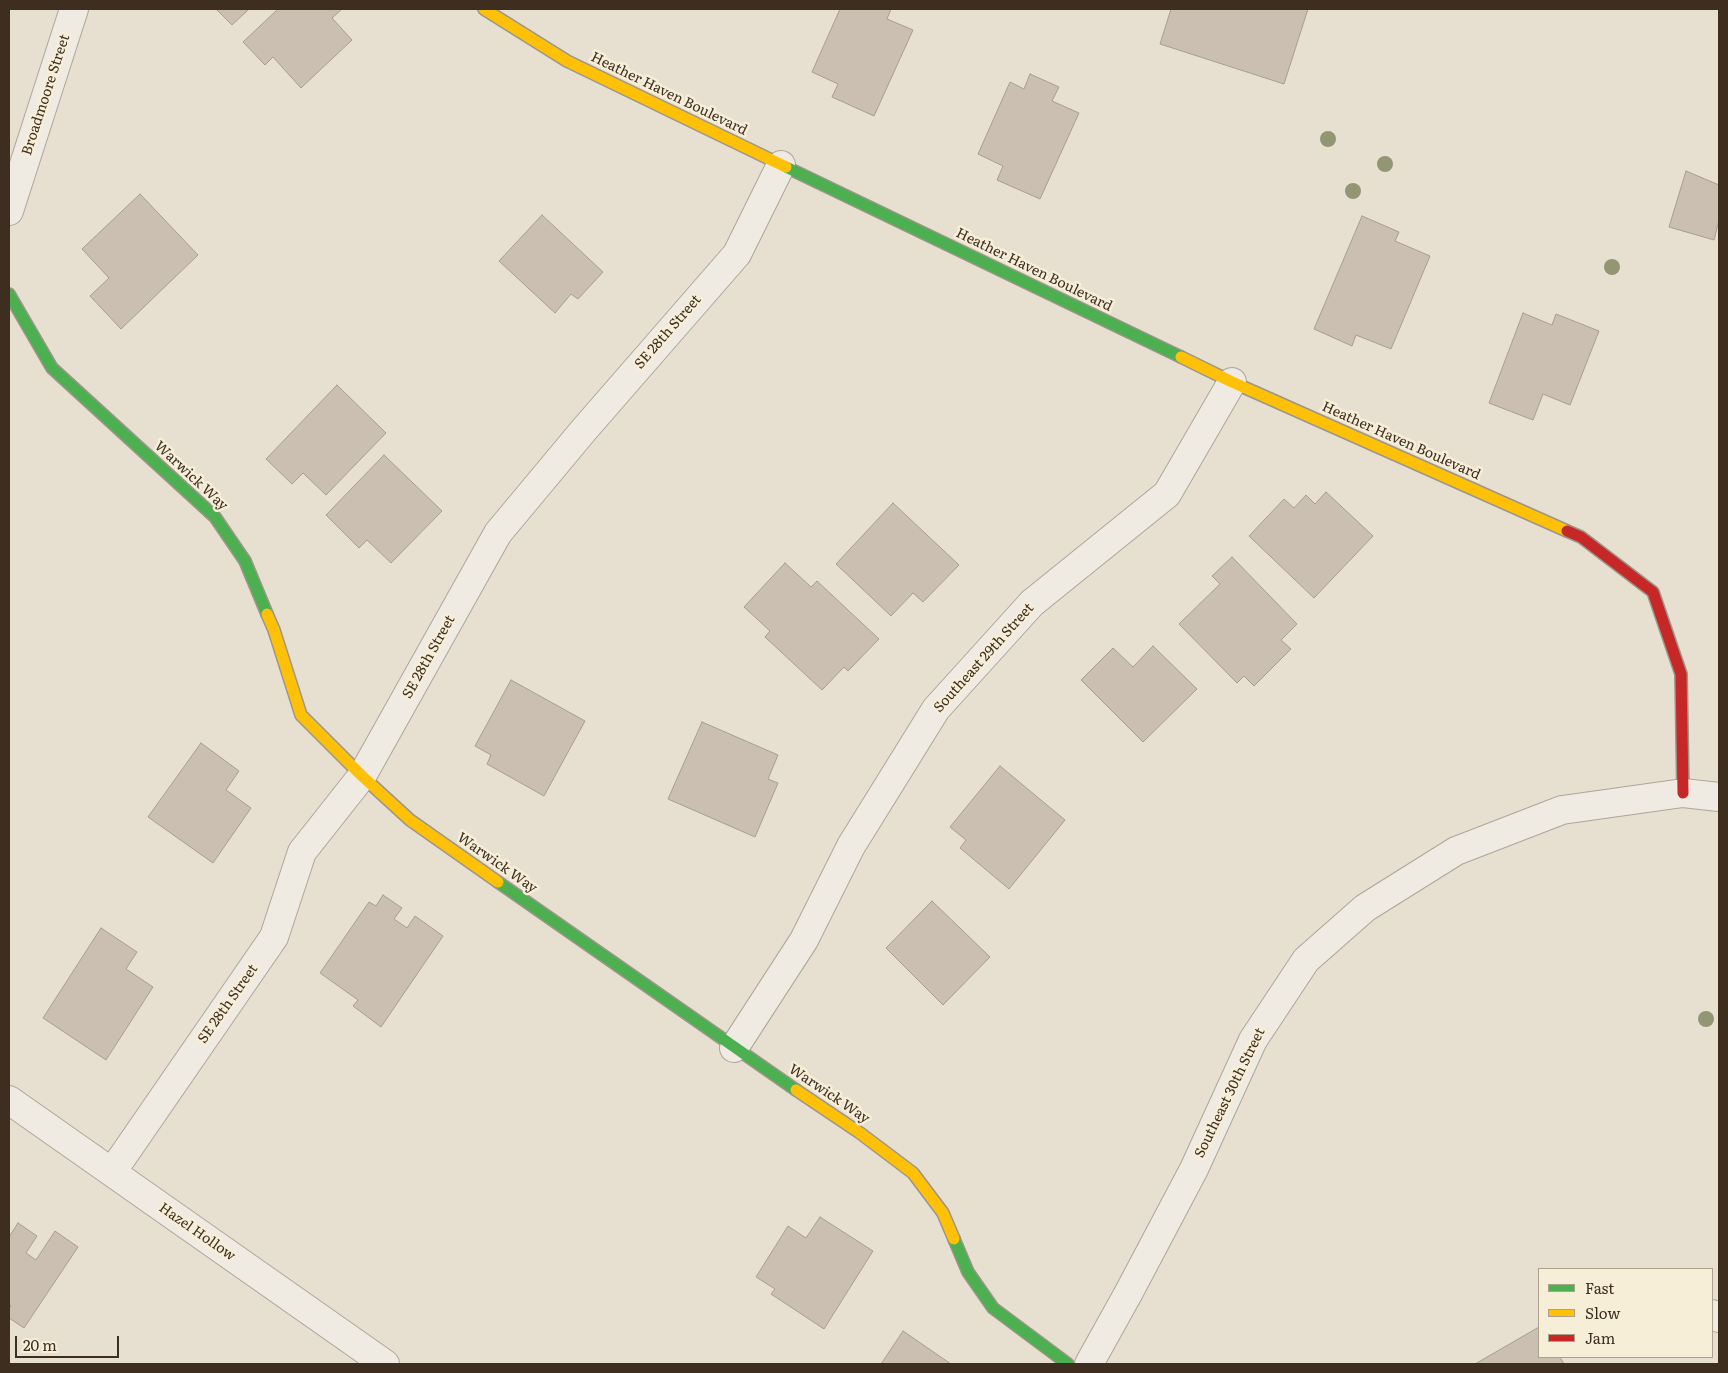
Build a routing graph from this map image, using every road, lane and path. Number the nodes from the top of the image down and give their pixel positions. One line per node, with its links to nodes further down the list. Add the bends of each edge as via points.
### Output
1 (74, 9): 4 (street, Broadmoore Street)
2 (484, 9): 3 (street, Heather Haven Boulevard, via 567,60)
3 (781, 164): 6 (street, Heather Haven Boulevard); 7 (street, SE 28th Street, via 737,254 498,534)
4 (9, 211)
5 (9, 294): 7 (street, Warwick Way, via 52,368 216,516 246,561 274,630 302,715)
6 (1232, 382): 8 (street, Heather Haven Boulevard, via 1581,537 1653,592 1682,674); 10 (street, Southeast 29th Street, via 1167,494 1032,603 936,709 851,846 804,940)
7 (362, 776): 10 (street, Warwick Way, via 410,820); 12 (street, SE 28th Street, via 302,852 274,937)
8 (1683, 794): 9 (street, Southeast 30th Street); 15 (street, Southeast 30th Street, via 1562,810 1456,851 1365,908 1306,960 1253,1040 1194,1169)
9 (1719, 797)
10 (734, 1048): 14 (street, Warwick Way, via 913,1173 943,1213 968,1272 993,1308)
11 (9, 1100): 12 (street, Hazel Hollow)
12 (112, 1172): 13 (street, Hazel Hollow)
13 (386, 1364)
14 (1068, 1364)
15 (1089, 1364)

